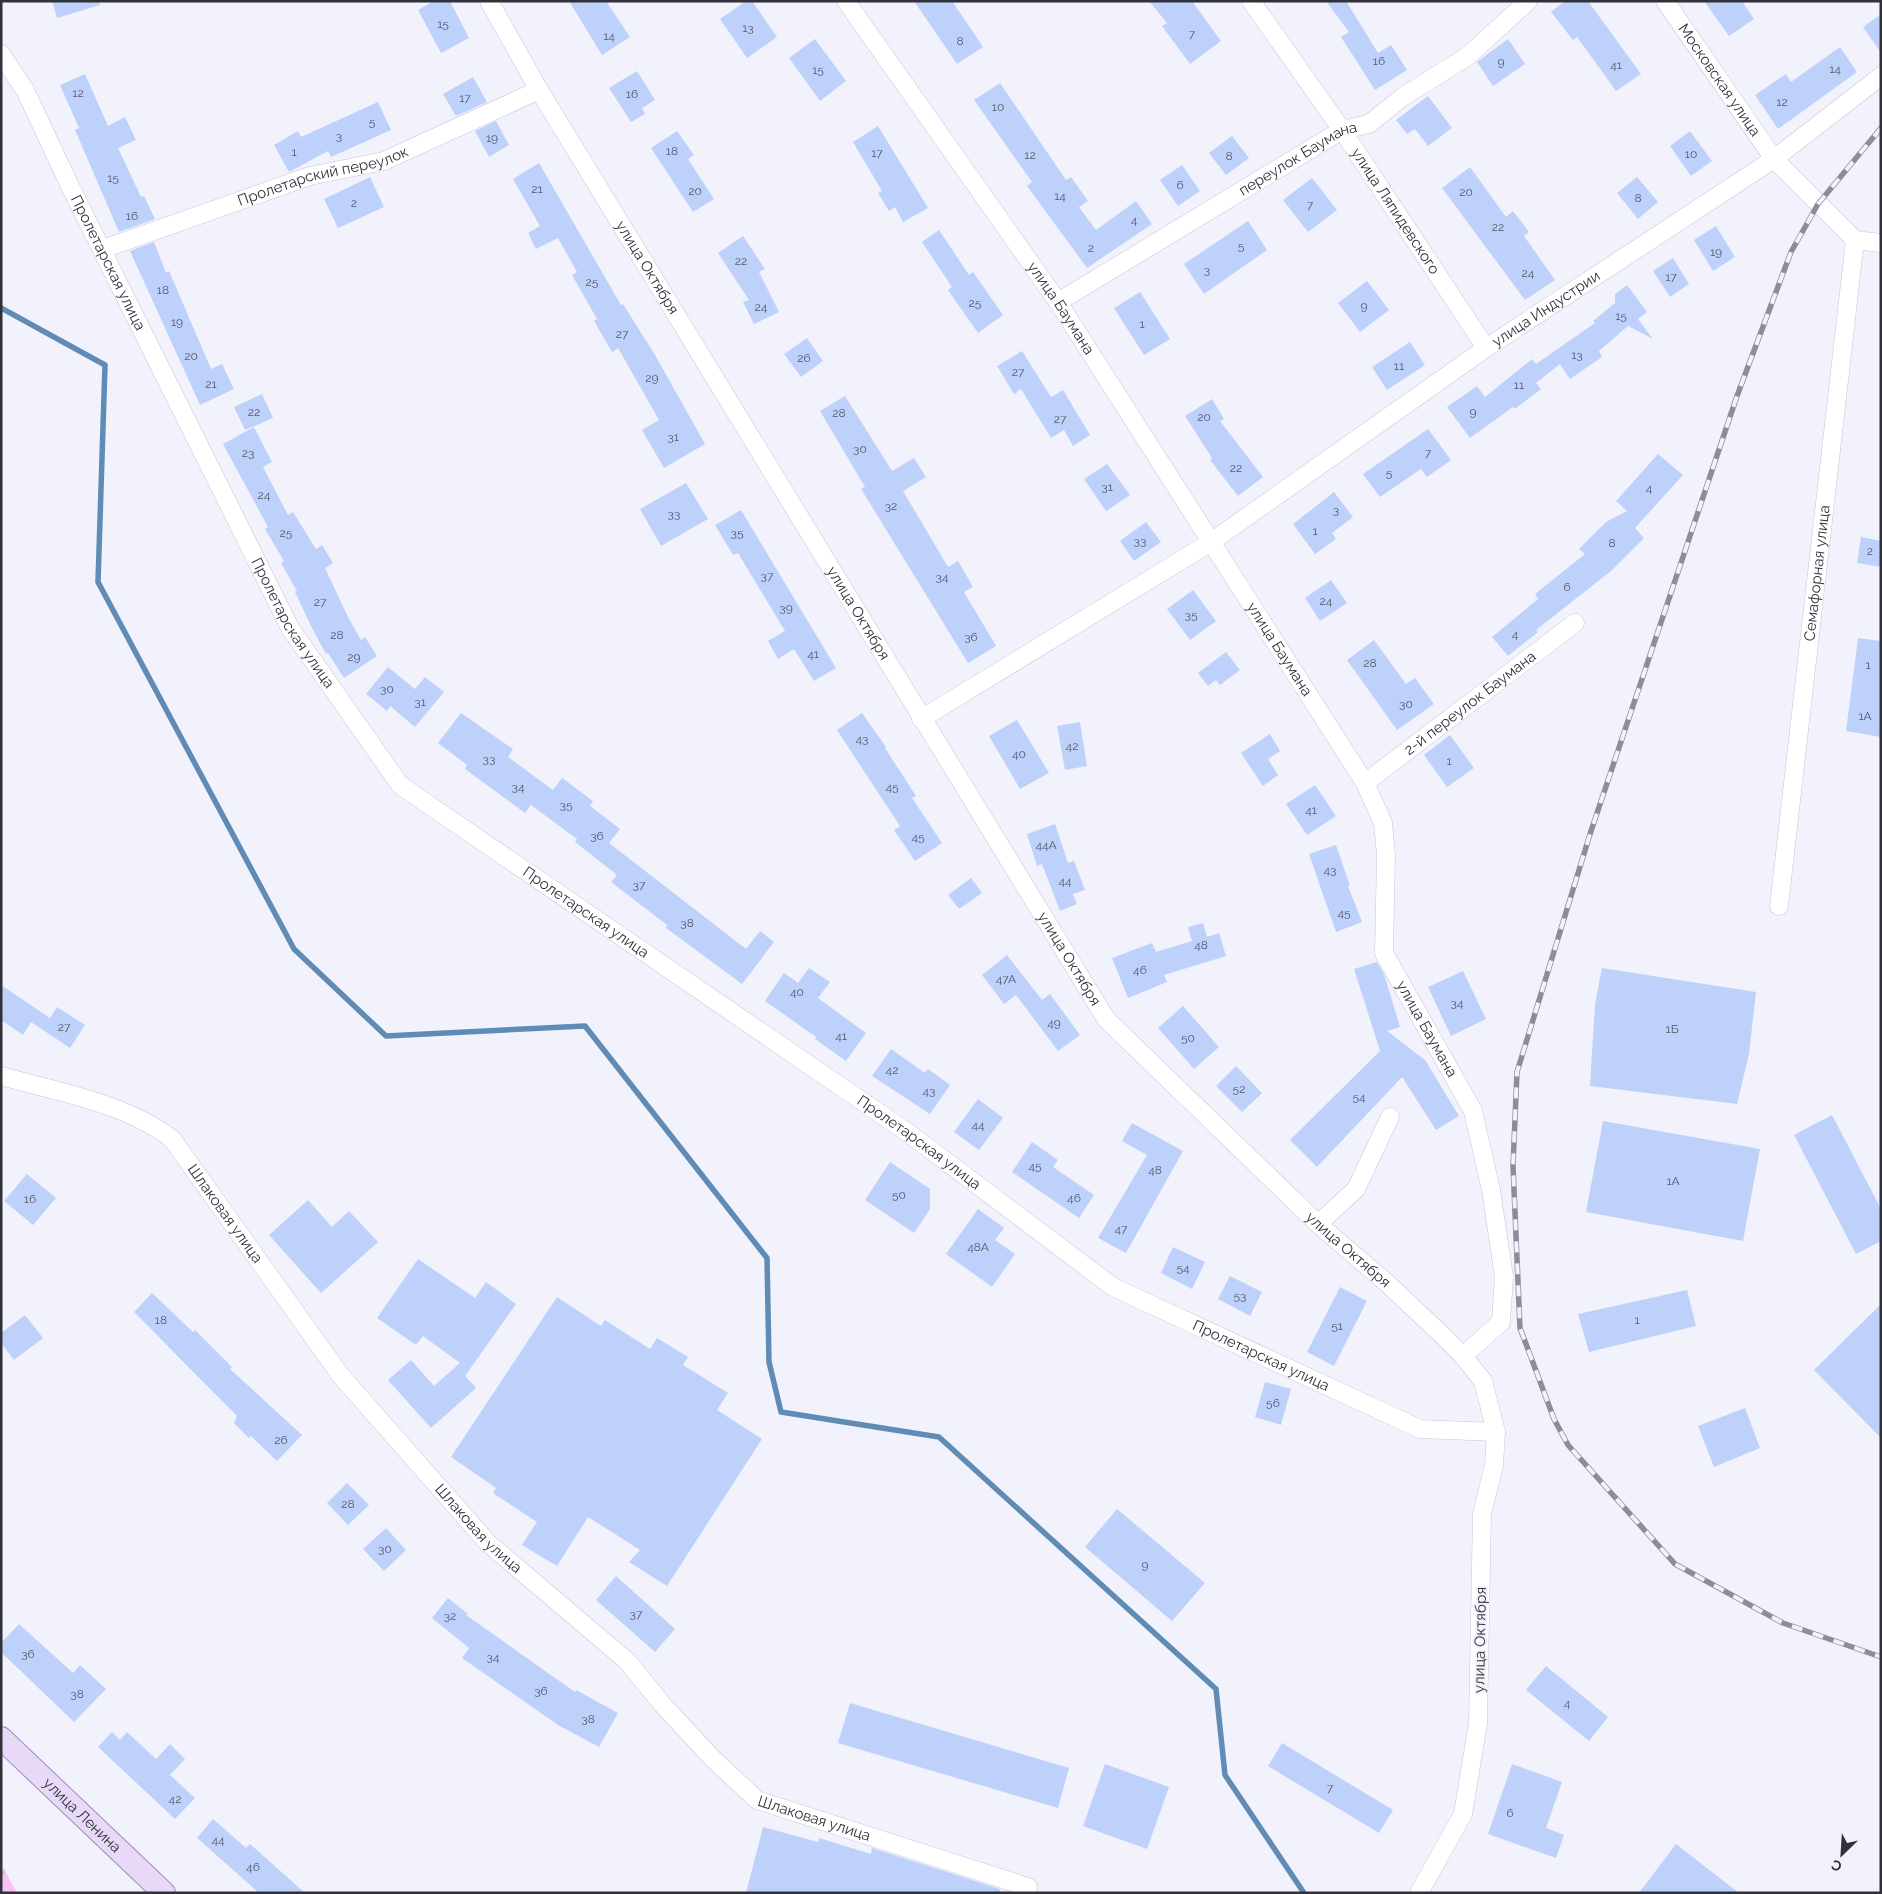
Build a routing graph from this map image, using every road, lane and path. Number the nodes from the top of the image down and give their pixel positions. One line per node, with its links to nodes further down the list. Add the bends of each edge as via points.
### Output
1 (489, 1): 8 (street, улица Октября)
2 (846, 1): 14 (street, улица Баумана)
3 (1251, 1): 9 (street, улица Ляпидевского)
4 (1528, 1): 9 (street, переулок Баумана, via 1468,56 1404,96 1370,124)
5 (1665, 1): 10 (street, Московская улица)
6 (1, 54): 13 (street, Пролетарская улица, via 25,90)
7 (1881, 76): 10 (street, улица Индустрии)
8 (539, 90): 13 (street, Пролетарский переулок, via 384,161 310,176); 18 (street, улица Октября)
9 (1342, 130): 14 (street, переулок Баумана); 15 (street, улица Ляпидевского)
10 (1774, 160): 11 (street); 15 (street, улица Индустрии)
11 (1855, 240): 12 (street); 20 (street, Семафорная улица)
12 (1881, 243)
13 (103, 249): 25 (street, Пролетарская улица, via 290,628 400,785 907,1132 1113,1287 1420,1429)
14 (1058, 302): 16 (street, улица Баумана)
15 (1486, 348): 16 (street, улица Индустрии)
16 (1211, 542): 18 (street, улица Индустрии); 19 (street, улица Баумана)
17 (1575, 623): 19 (street, 2-й переулок Баумана)
18 (921, 719): 23 (street, улица Октября, via 1106,1019)
19 (1365, 783): 24 (street, улица Баумана, via 1383,823 1386,856 1384,953 1474,1111 1491,1190 1504,1277 1501,1322)
20 (1778, 906)
21 (1, 1076): 29 (street, Шлаковая улица, via 128,1113 152,1124 172,1139 341,1376 488,1543 626,1661 681,1724 757,1800 1028,1887)
22 (1390, 1117): 23 (street, via 1356,1189)
23 (1318, 1224): 24 (street, улица Октября, via 1389,1285)
24 (1463, 1356): 25 (street, улица Октября, via 1482,1382)
25 (1496, 1432): 27 (street, улица Октября, via 1494,1465 1482,1514 1478,1723 1463,1814)
26 (1, 1738): 28 (main road, улица Ленина)
27 (1423, 1887)
28 (164, 1893)
29 (1026, 1893)

